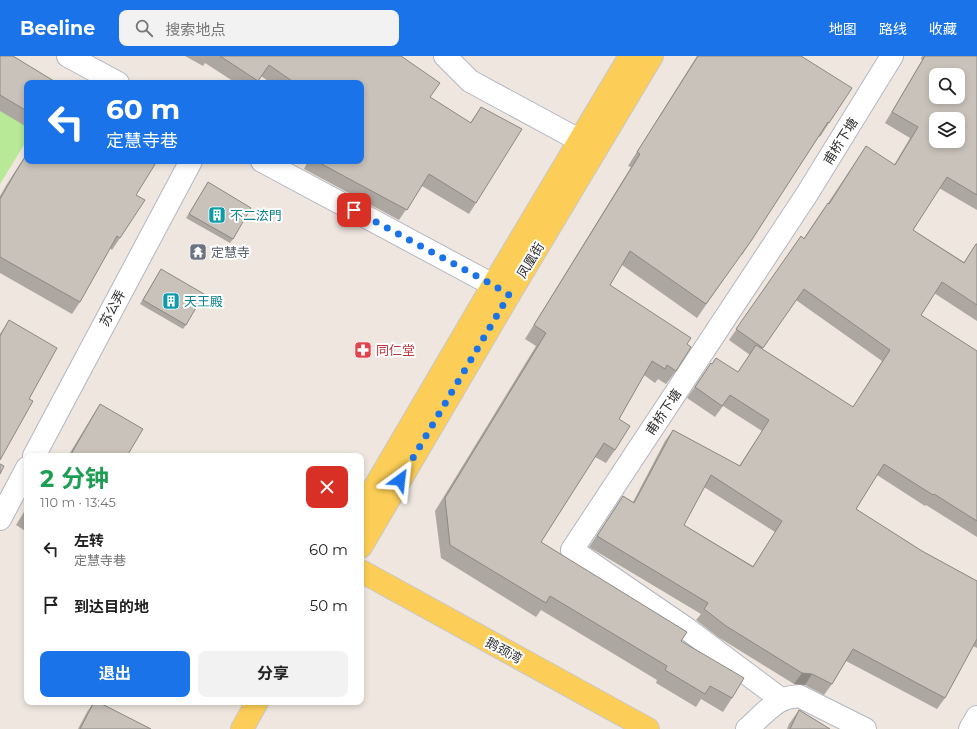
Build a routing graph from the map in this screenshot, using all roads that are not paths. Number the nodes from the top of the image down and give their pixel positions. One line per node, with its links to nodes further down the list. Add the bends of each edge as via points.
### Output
1 (68, 56): 6 (street)
2 (445, 56): 7 (street, via 470,81)
3 (630, 56): 7 (main road, 凤凰街)
4 (652, 56): 7 (main road, 凤凰街)
5 (892, 56): 17 (street, 甫桥下塘, via 807,194 572,550 687,629)
6 (112, 80)
7 (588, 145): 10 (main road, 凤凰街)
8 (189, 164): 11 (street, 苏公弄)
9 (268, 164): 10 (street)
10 (501, 290): 13 (main road, 凤凰街); 15 (main road, 凤凰街)
11 (36, 453)
12 (24, 474): 14 (street)
13 (364, 505)
14 (0, 519)
15 (364, 541)
16 (364, 573): 21 (main road, 鹅颈湾)
17 (782, 700): 22 (street); 23 (street, via 799,696)
18 (255, 705): 20 (main road)
19 (977, 717): 24 (street)
20 (242, 729)
21 (648, 729)
22 (747, 729)
23 (865, 729)
24 (970, 729)

